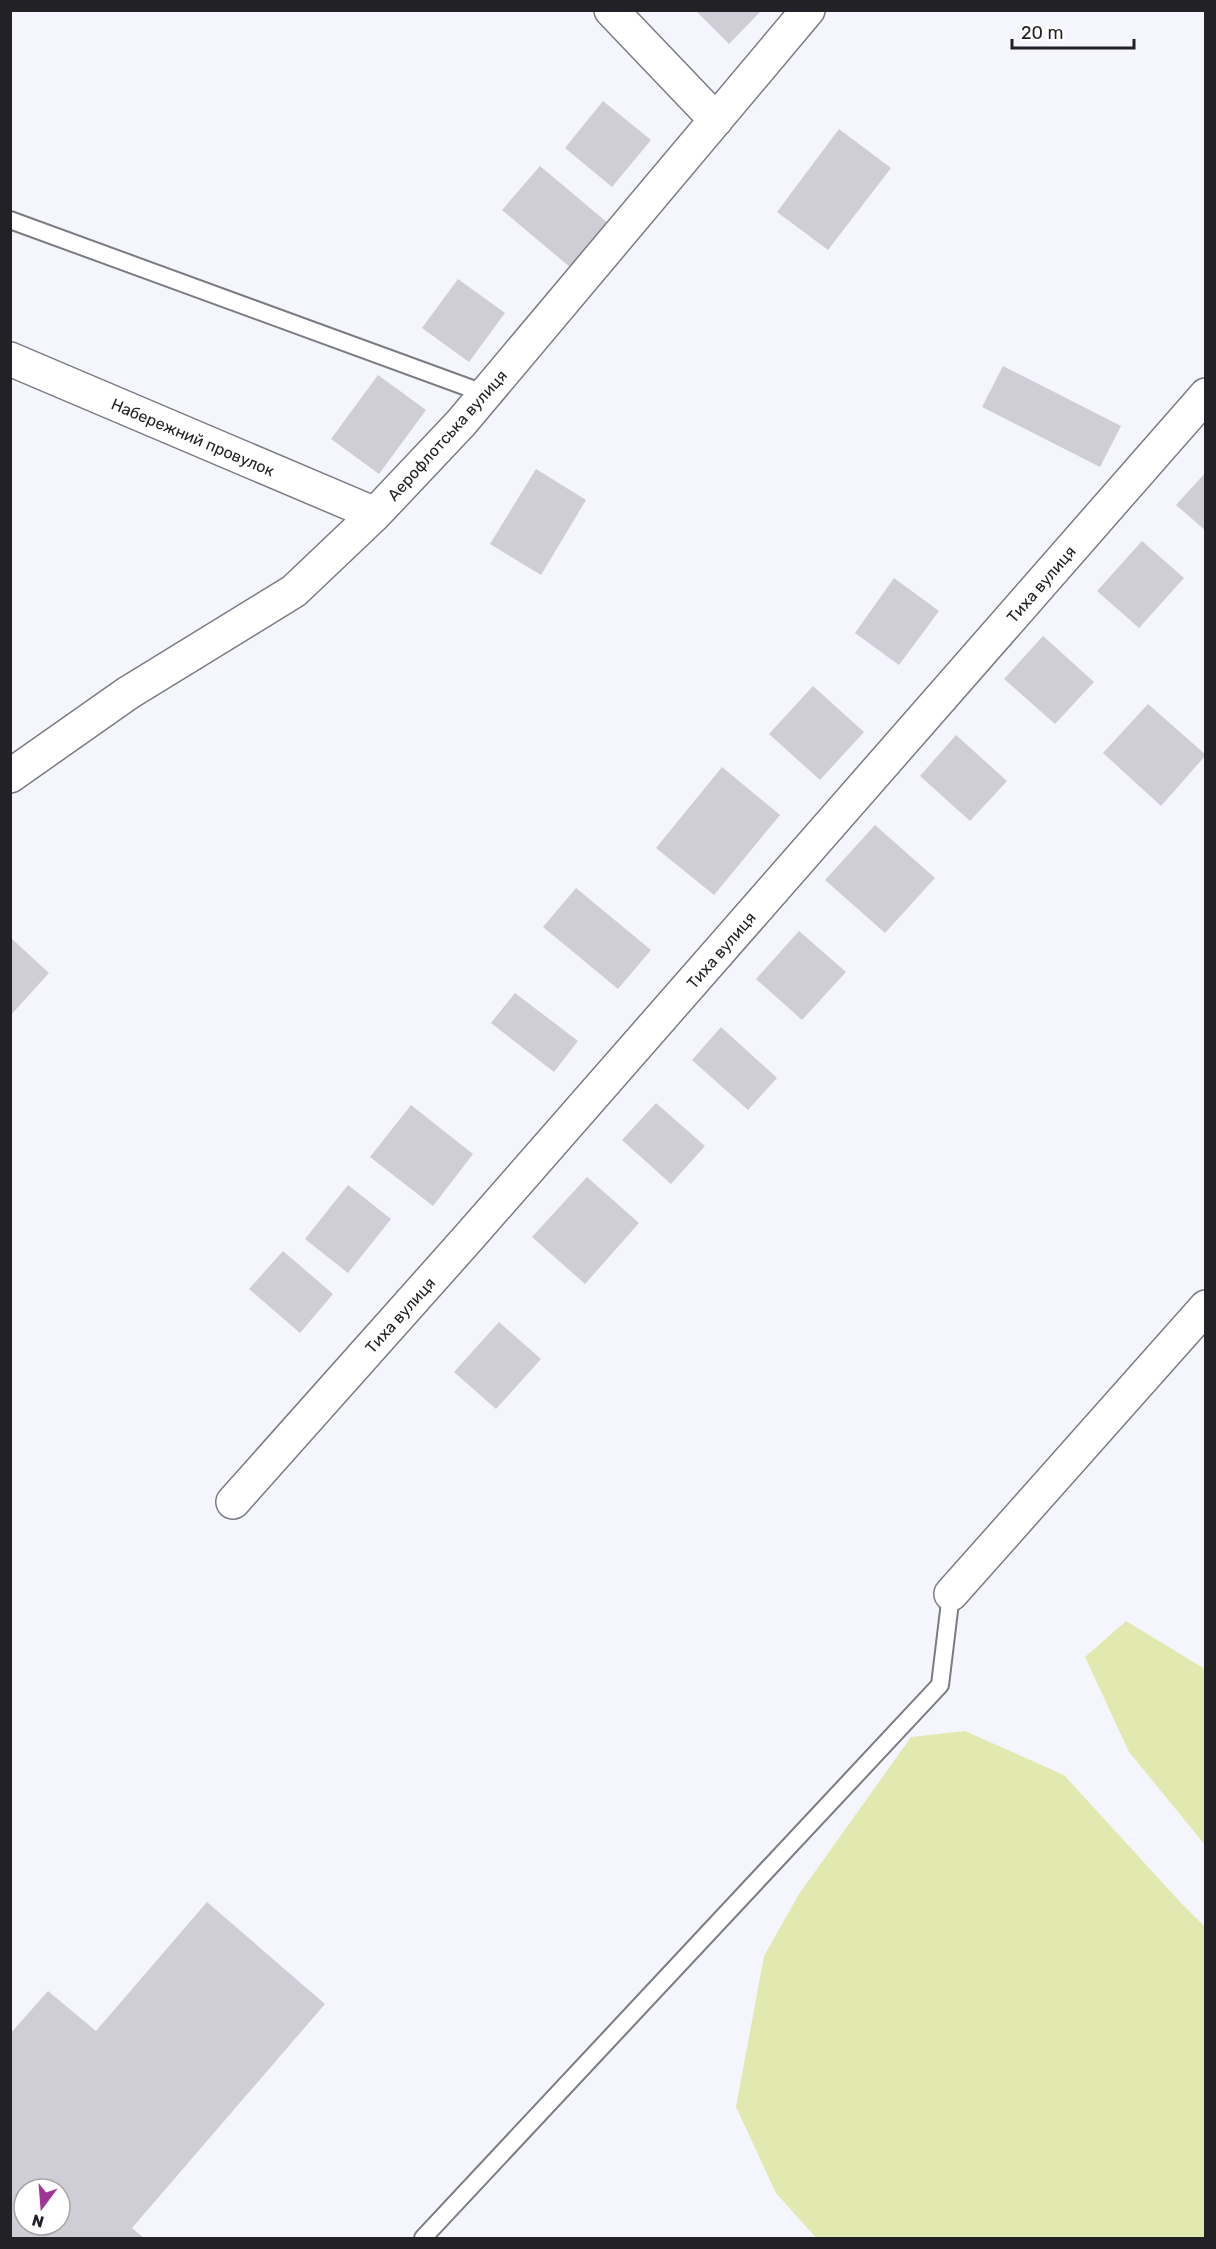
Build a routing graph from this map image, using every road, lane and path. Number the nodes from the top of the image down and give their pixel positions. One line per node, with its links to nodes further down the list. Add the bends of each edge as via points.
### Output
1 (611, 10): 3 (street)
2 (808, 10): 3 (street, Аерофлотська вулиця)
3 (716, 120): 6 (street, Аерофлотська вулиця)
4 (10, 220): 6 (lane)
5 (10, 359): 8 (street, Набережний провулок)
6 (486, 394): 8 (street, Аерофлотська вулиця)
7 (1206, 395): 11 (street, Тиха вулиця)
8 (375, 514): 9 (street, Аерофлотська вулиця, via 294,591 128,693)
9 (10, 776)
10 (1206, 1307): 12 (street)
11 (233, 1502)
12 (951, 1594): 13 (lane, via 940,1685)
13 (423, 2238)

